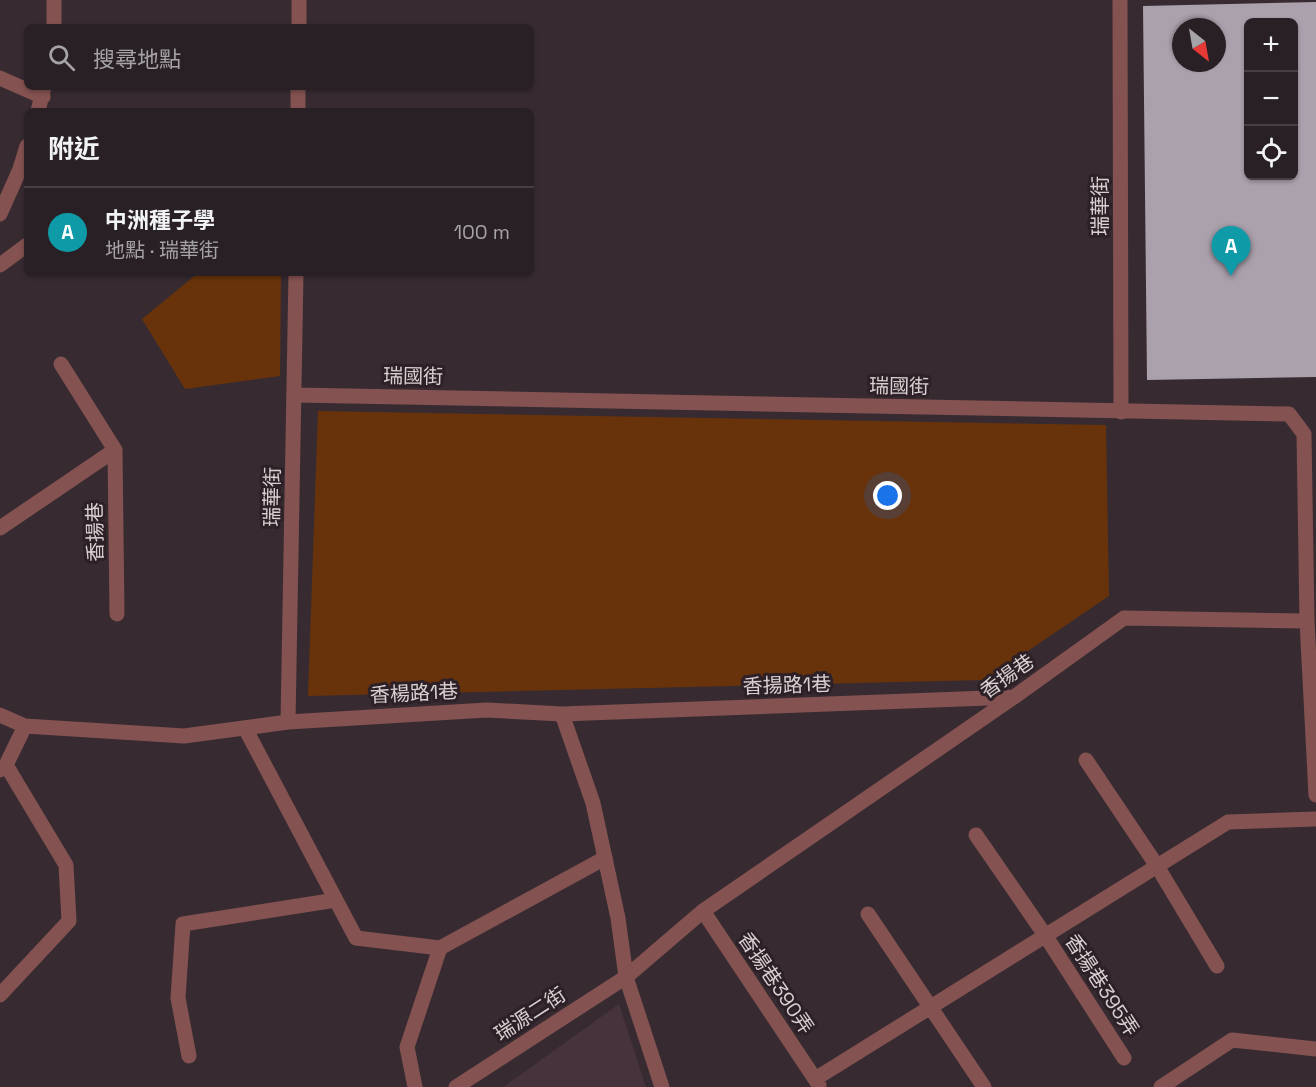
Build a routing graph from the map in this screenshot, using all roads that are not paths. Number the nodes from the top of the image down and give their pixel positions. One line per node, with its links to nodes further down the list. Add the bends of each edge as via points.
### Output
1 (54, 0): 4 (street)
2 (299, 0): 5 (street)
3 (1120, 0): 19 (street, 瑞華街)
4 (54, 24)
5 (299, 24)
6 (0, 78): 7 (street)
7 (24, 89)
8 (25, 90): 10 (street)
9 (298, 90): 11 (street)
10 (42, 98)
11 (298, 108)
12 (24, 155): 13 (street)
13 (0, 214)
14 (24, 247): 15 (street)
15 (0, 265)
16 (296, 276): 18 (street, 瑞華街)
17 (61, 364): 20 (street)
18 (295, 395): 19 (street, 瑞國街); 27 (street, 瑞華街)
19 (1121, 412): 23 (street, 瑞國街, via 1289,414 1304,434)
20 (115, 450): 21 (street, 香揚巷); 22 (street, 香揚巷)
21 (0, 528)
22 (117, 614)
23 (1307, 621): 24 (street, 香揚巷, via 1124,618); 32 (street)
24 (1014, 698): 25 (street, 香揚路1巷); 38 (street, 香揚巷)
25 (562, 714): 27 (street, 香楊路1巷, via 487,710); 35 (street, via 593,803)
26 (0, 715): 28 (street, 香楊路1巷)
27 (288, 722): 29 (street, 香楊路1巷)
28 (25, 726): 29 (street, 香楊路1巷, via 184,736); 31 (street)
29 (245, 728): 37 (street)
30 (1086, 760): 36 (street)
31 (3, 768): 44 (street, via 66,866 69,921)
32 (1316, 795)
33 (1316, 819): 36 (street, via 1228,822)
34 (976, 835): 40 (street, 香揚巷395弄)
35 (605, 858): 41 (street); 43 (street)
36 (1157, 866): 40 (street); 42 (street)
37 (336, 900): 41 (street, via 356,938); 47 (street, via 183,924 178,998)
38 (703, 911): 43 (street, 香揚巷); 49 (street, 香揚巷390弄)
39 (868, 914): 45 (street)
40 (1045, 935): 45 (street); 48 (street, 香揚巷395弄)
41 (440, 948): 50 (street, via 407,1047)
42 (1217, 966)
43 (626, 977): 51 (street, 瑞源二街); 52 (street)
44 (0, 995)
45 (930, 1007): 49 (street); 53 (street)
46 (1316, 1049): 54 (street, via 1232,1040)
47 (189, 1056)
48 (1124, 1058)
49 (818, 1083)
50 (415, 1087)
51 (456, 1087)
52 (662, 1087)
53 (984, 1087)
54 (1161, 1087)

